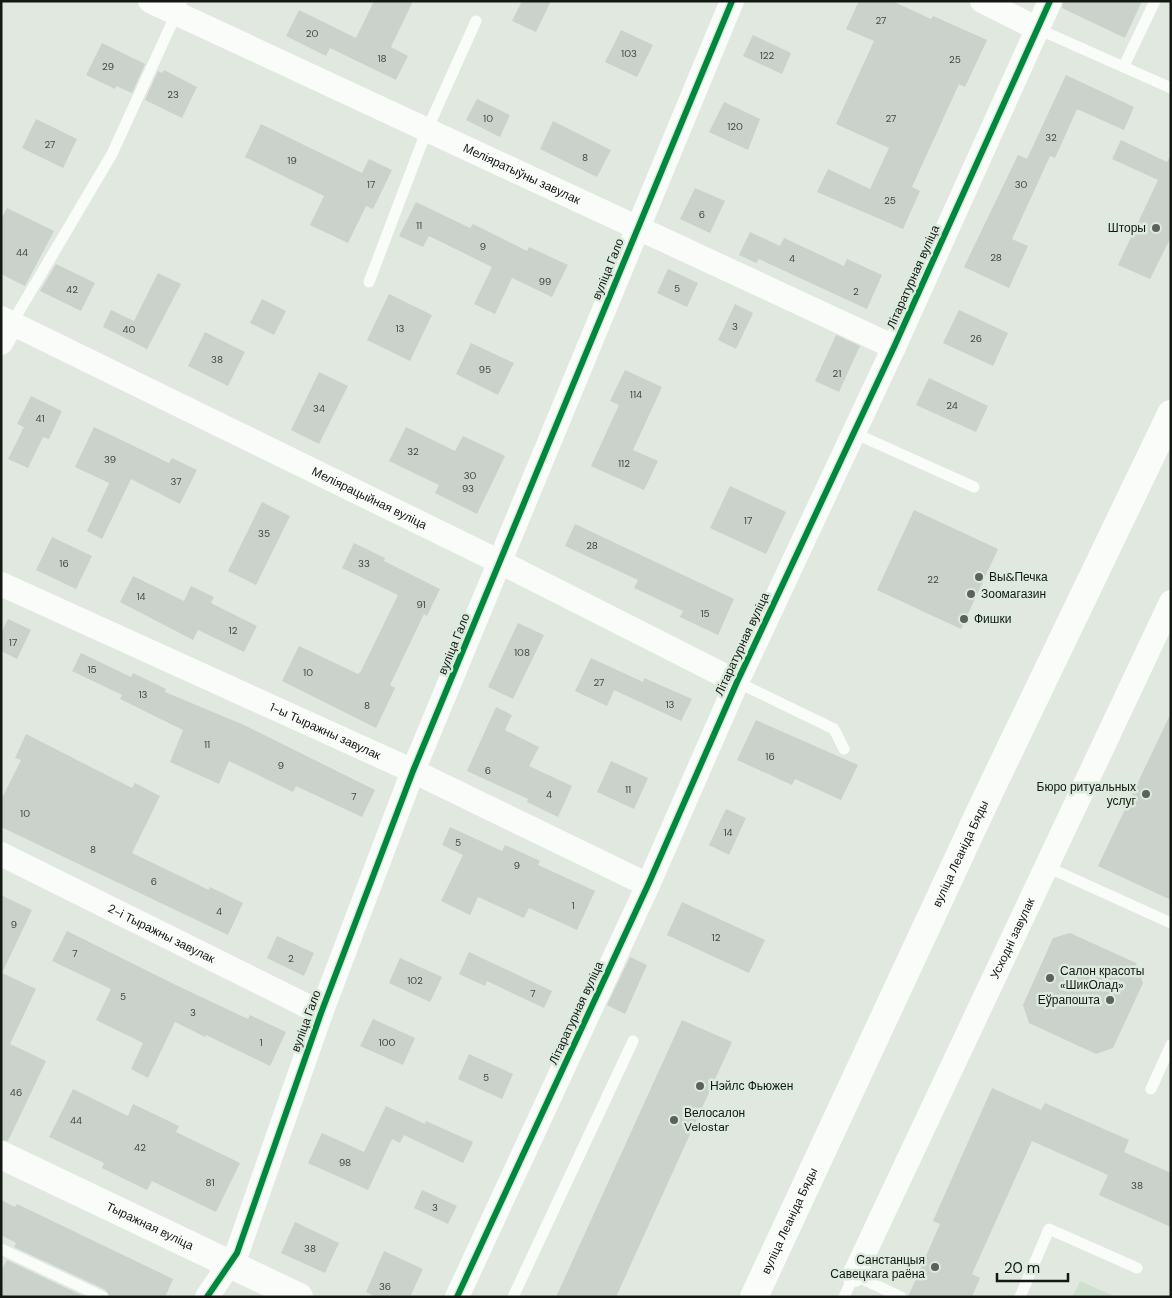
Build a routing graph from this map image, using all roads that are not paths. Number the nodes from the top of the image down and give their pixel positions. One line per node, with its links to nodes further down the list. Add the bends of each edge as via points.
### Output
1 (150, 1): 6 (street, Меліяратыўны завулак)
2 (732, 1): 12 (street, вуліца Гало)
3 (982, 1): 8 (street)
4 (1050, 1): 8 (street, Літаратурная вуліца)
5 (1155, 1): 9 (lane)
6 (178, 7): 11 (street, Меліяратыўны завулак); 14 (lane, via 112,154)
7 (476, 20): 11 (lane)
8 (1038, 28): 9 (lane); 15 (street, Літаратурная вуліца)
9 (1124, 66): 10 (lane)
10 (1171, 88)
11 (426, 132): 12 (street, Меліяратыўны завулак); 13 (lane)
12 (637, 230): 15 (street, Меліяратыўны завулак); 19 (street, вуліца Гало)
13 (369, 282)
14 (5, 328): 19 (street, Меліярацыйная вуліца)
15 (894, 347): 17 (street, Літаратурная вуліца)
16 (1171, 414): 43 (main road, вуліца Леаніда Бяды, via 986,799)
17 (854, 433): 18 (lane); 22 (street, Літаратурная вуліца)
18 (974, 487)
19 (500, 562): 22 (street, Меліярацыйная вуліца); 24 (street, вуліца Гало)
20 (1, 584): 24 (street, 1-ы Тыражны завулак)
21 (1171, 602): 26 (street, Усходні завулак)
22 (737, 682): 23 (lane, via 834,729); 27 (street, Літаратурная вуліца)
23 (844, 749)
24 (413, 771): 27 (street, 1-ы Тыражны завулак); 29 (street, вуліца Гало)
25 (1, 854): 29 (street, 2-і Тыражны завулак)
26 (1045, 866): 28 (lane); 37 (street, Усходні завулак)
27 (648, 885): 41 (street, Літаратурная вуліца)
28 (1171, 923)
29 (321, 1013): 35 (street, вуліца Гало, via 237,1253)
30 (633, 1041): 42 (lane)
31 (1171, 1046): 32 (lane)
32 (1151, 1089)
33 (1, 1155): 35 (main road, Тыражная вуліца)
34 (1, 1249): 38 (lane)
35 (230, 1264): 39 (street, вуліца Гало); 40 (main road, Тыражная вуліца)
36 (1136, 1268): 46 (lane, via 1049,1229)
37 (854, 1275): 44 (lane); 45 (lane)
38 (103, 1297)
39 (206, 1297)
40 (300, 1297)
41 (457, 1297)
42 (513, 1297)
43 (754, 1297)
44 (844, 1297)
45 (901, 1297)
46 (1020, 1297)

